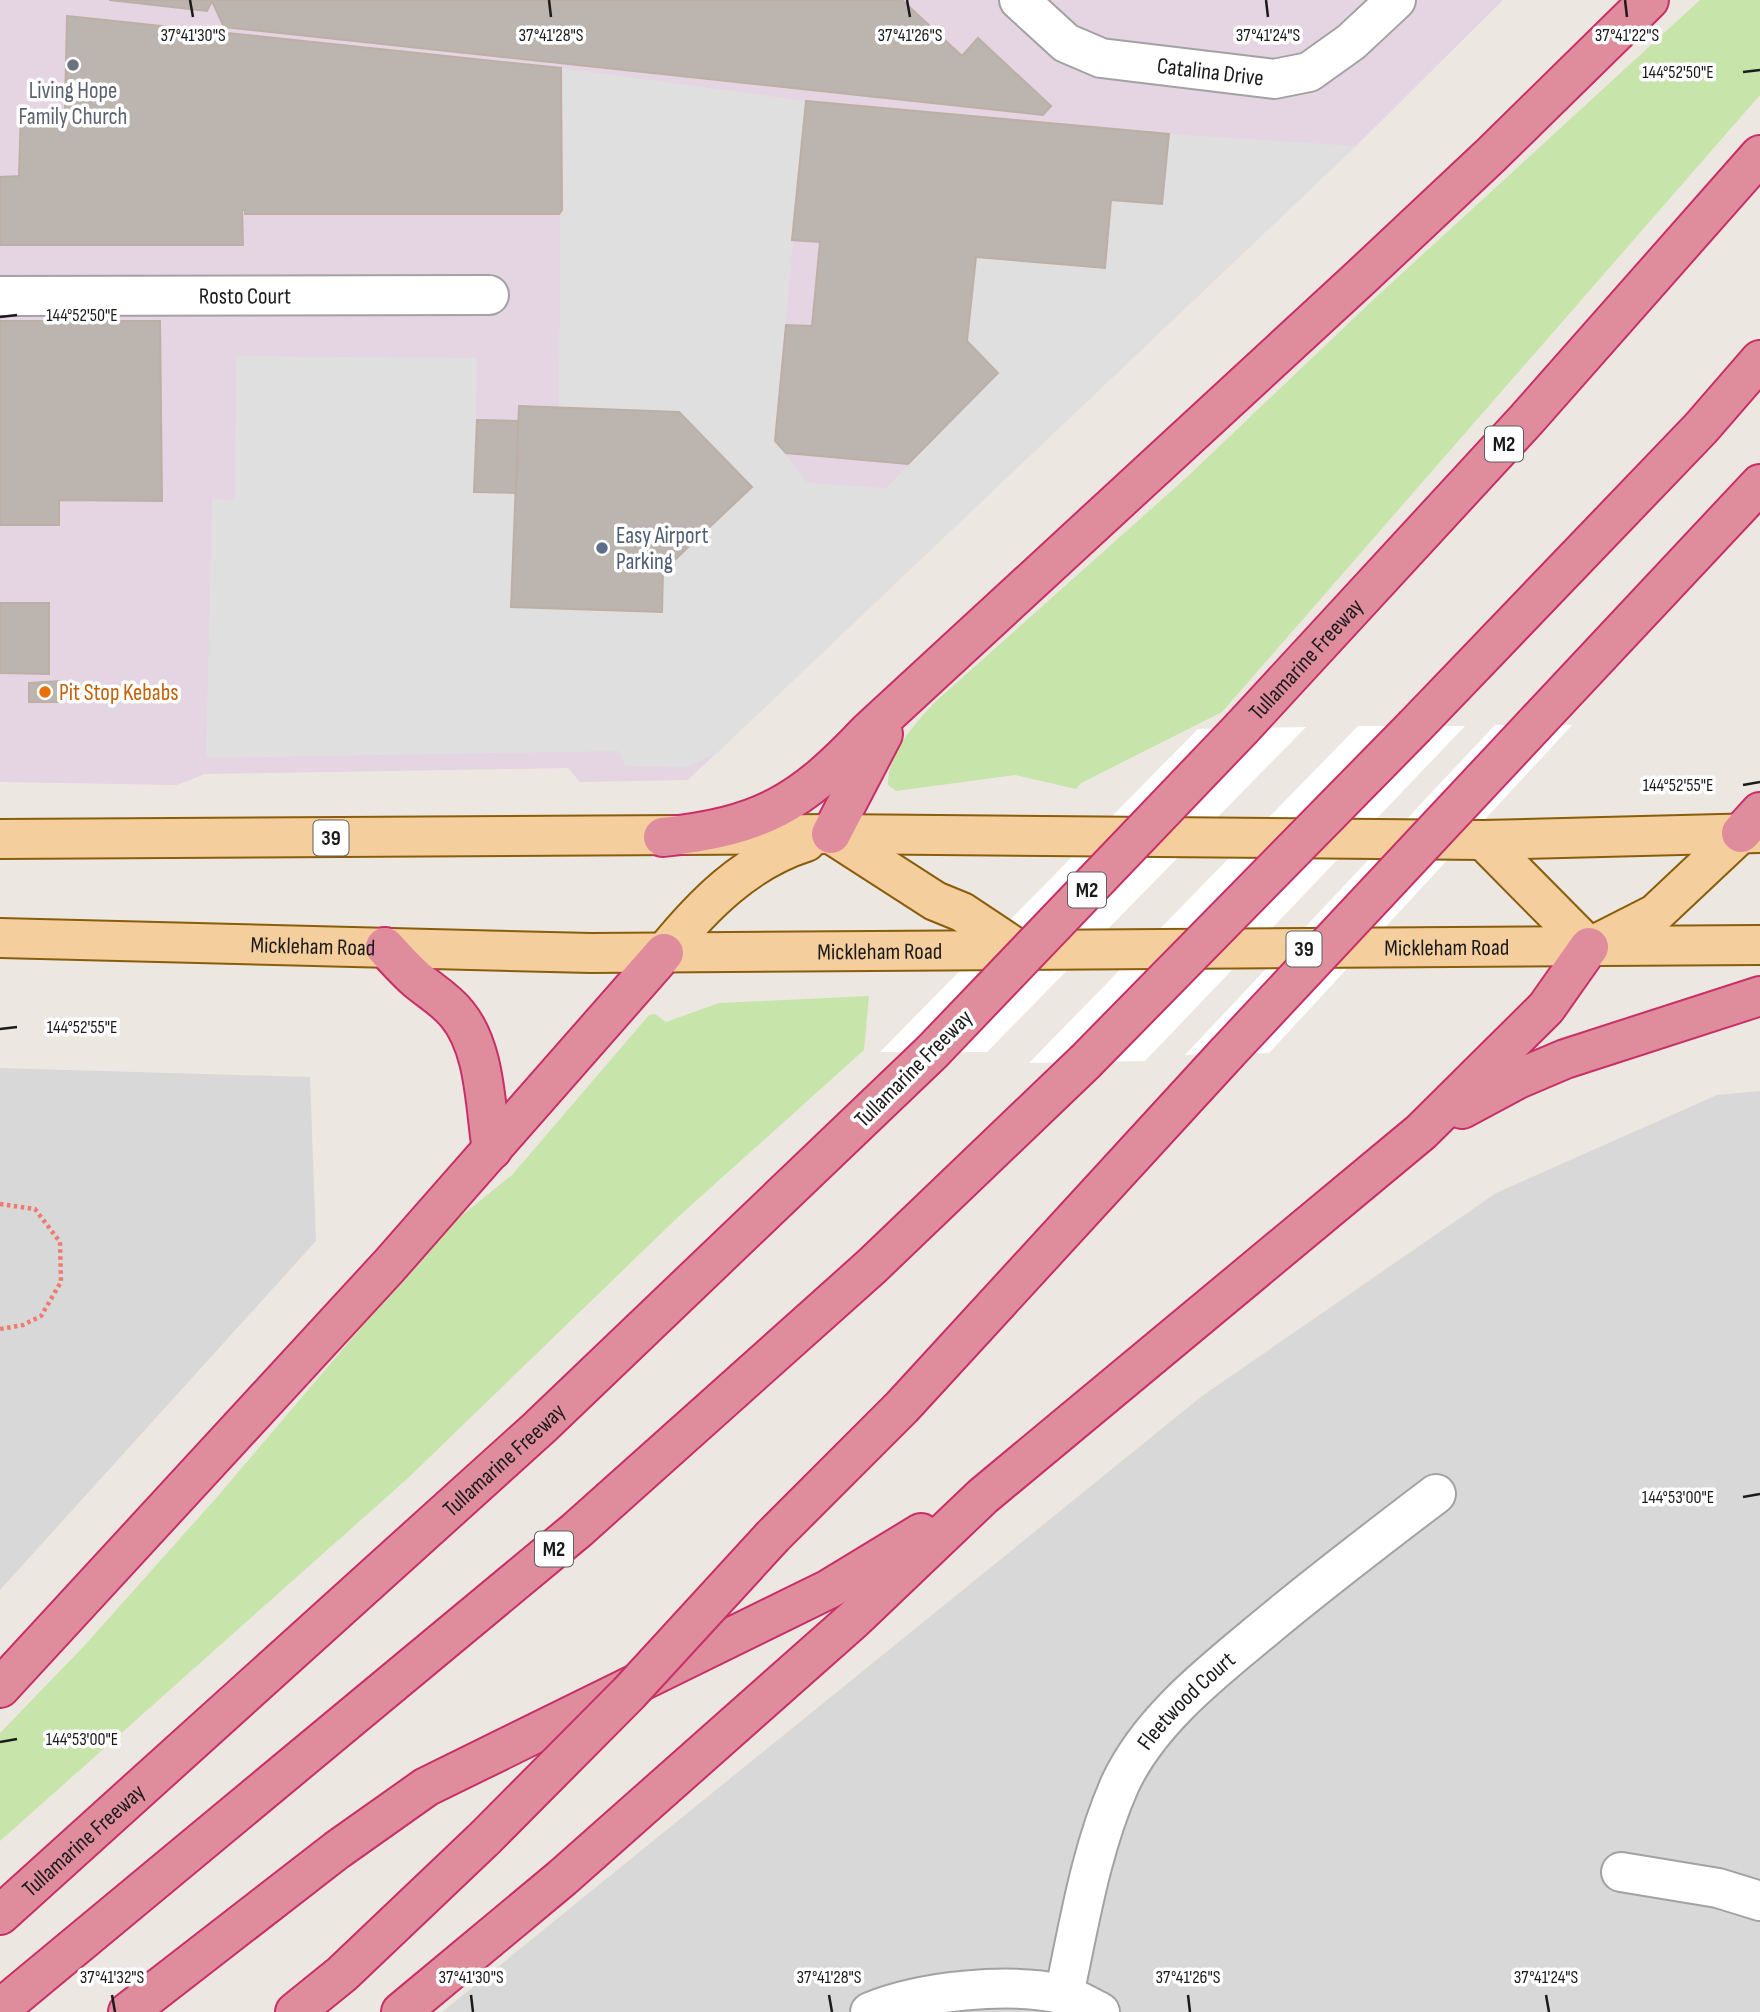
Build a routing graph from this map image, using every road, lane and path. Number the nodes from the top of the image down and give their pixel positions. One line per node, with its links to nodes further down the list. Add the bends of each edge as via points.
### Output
1 (1019, 0): 2 (street, Catalina Drive, via 1066,43 1101,58 1274,79 1308,72 1351,42)
2 (1395, 0)
3 (1649, 0): 9 (highway, via 1463,182)
4 (1760, 155): 31 (highway, Tullamarine Freeway / M2, bridge, via 1527,420 932,1052 539,1428)
5 (489, 295): 6 (street, Rosto Court)
6 (0, 296)
7 (1760, 360): 33 (highway, M2, bridge, via 1701,428 1415,726 1086,1062 872,1266 578,1530)
8 (1760, 484): 35 (highway, bridge, via 902,1407 773,1535 629,1693 485,1838 342,1974)
9 (910, 697): 11 (highway, via 878,742); 12 (highway, via 794,801 741,823)
10 (1754, 826): 14 (main road, 39); 18 (main road, via 1655,914)
11 (831, 834): 12 (main road, 39); 14 (main road, 39); 19 (main road); 20 (main road, via 751,866 693,917)
12 (663, 837): 13 (main road, 39)
13 (0, 839)
14 (1483, 840): 18 (main road)
15 (0, 938): 17 (main road, Mickleham Road / 39)
16 (1760, 945): 18 (main road, Mickleham Road / 39)
17 (385, 947): 20 (main road, Mickleham Road / 39); 23 (highway, via 441,997 470,1034 479,1060)
18 (1589, 947): 19 (main road, Mickleham Road / 39); 22 (highway, via 1546,1008)
19 (1019, 950): 20 (main road, Mickleham Road / 39)
20 (664, 953): 23 (highway)
21 (1760, 996): 22 (highway, via 1565,1059)
22 (1421, 1132): 27 (highway)
23 (492, 1150): 28 (highway)
24 (0, 1204): 25 (path, via 36,1209 60,1242 61,1282 41,1316)
25 (0, 1329)
26 (1436, 1494): 32 (street, Fleetwood Court, via 1220,1666 1153,1732 1121,1782 1103,1829)
27 (983, 1496): 34 (highway, via 829,1589 426,1787); 36 (highway, via 853,1620 562,1878)
28 (0, 1688)
29 (1622, 1872): 30 (street, via 1718,1888)
30 (1760, 1901)
31 (0, 1914)
32 (1064, 1995): 37 (street, via 1038,1991 936,1993); 38 (street)
33 (0, 2009)
34 (128, 2012)
35 (295, 2012)
36 (401, 2012)
37 (870, 2012)
38 (1100, 2012)

